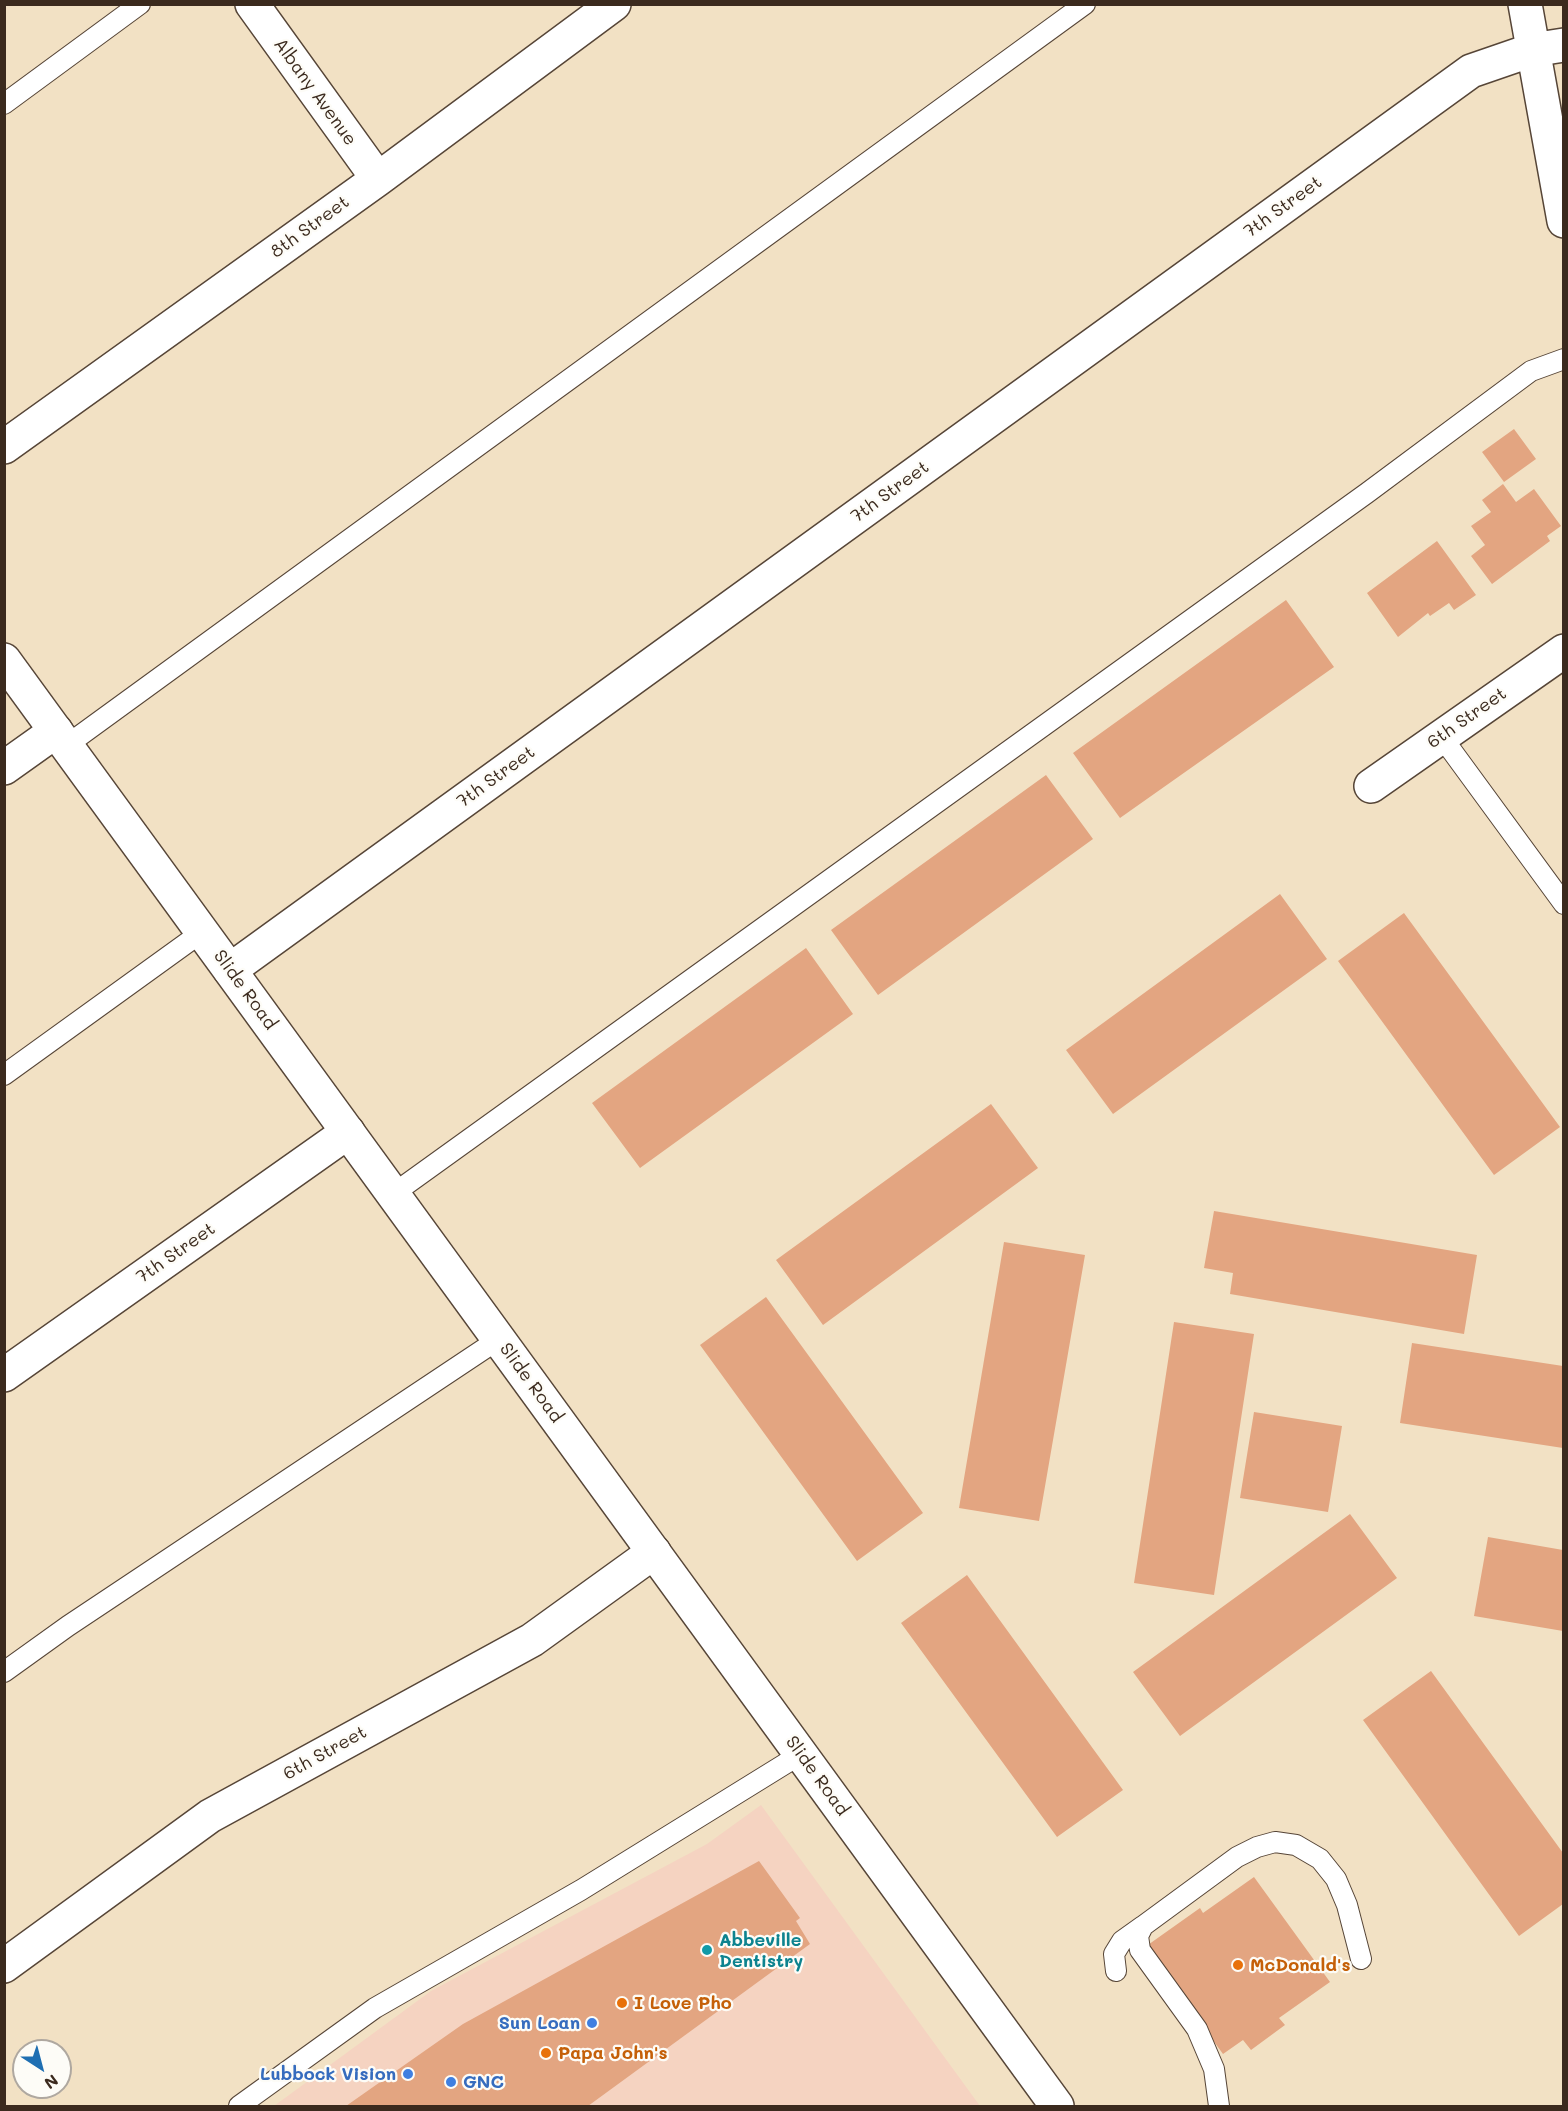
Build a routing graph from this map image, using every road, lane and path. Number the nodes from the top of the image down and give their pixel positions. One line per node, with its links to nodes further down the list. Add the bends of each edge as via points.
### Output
1 (140, 4): 7 (lane)
2 (252, 4): 8 (street, Albany Avenue)
3 (614, 4): 8 (street, 8th Street)
4 (1085, 4): 15 (lane)
5 (1525, 4): 6 (street)
6 (1548, 47): 9 (street); 20 (street, 7th Street, via 1471,71)
7 (4, 104)
8 (378, 179): 11 (street, 8th Street)
9 (1563, 221)
10 (1563, 359): 23 (lane, via 1532,371)
11 (4, 447)
12 (1563, 651): 14 (street, 6th Street)
13 (4, 660): 15 (street, Slide Road)
14 (1441, 736): 17 (street, 6th Street); 18 (lane)
15 (61, 738): 16 (street); 19 (street, Slide Road)
16 (4, 768)
17 (1371, 786)
18 (1563, 904)
19 (202, 932): 20 (street, Slide Road); 21 (lane)
20 (230, 970): 22 (street, Slide Road)
21 (4, 1075)
22 (348, 1132): 23 (street, Slide Road); 25 (street, 7th Street)
23 (393, 1194): 24 (street, Slide Road)
24 (499, 1340): 26 (street, Slide Road); 27 (lane)
25 (4, 1375)
26 (654, 1552): 28 (street, Slide Road); 31 (street, 6th Street, via 532,1640 210,1816)
27 (4, 1672)
28 (801, 1754): 33 (lane, via 581,1890 375,2008); 34 (street, Slide Road)
29 (1143, 1926): 30 (lane, via 1257,1846 1275,1842 1296,1845 1320,1859 1336,1879); 32 (lane, via 1122,1941 1114,1954); 35 (lane, via 1138,1936 1140,1950 1197,2029 1214,2069)
30 (1361, 1959)
31 (4, 1966)
32 (1116, 1971)
33 (239, 2106)
34 (1057, 2106)
35 (1219, 2106)

